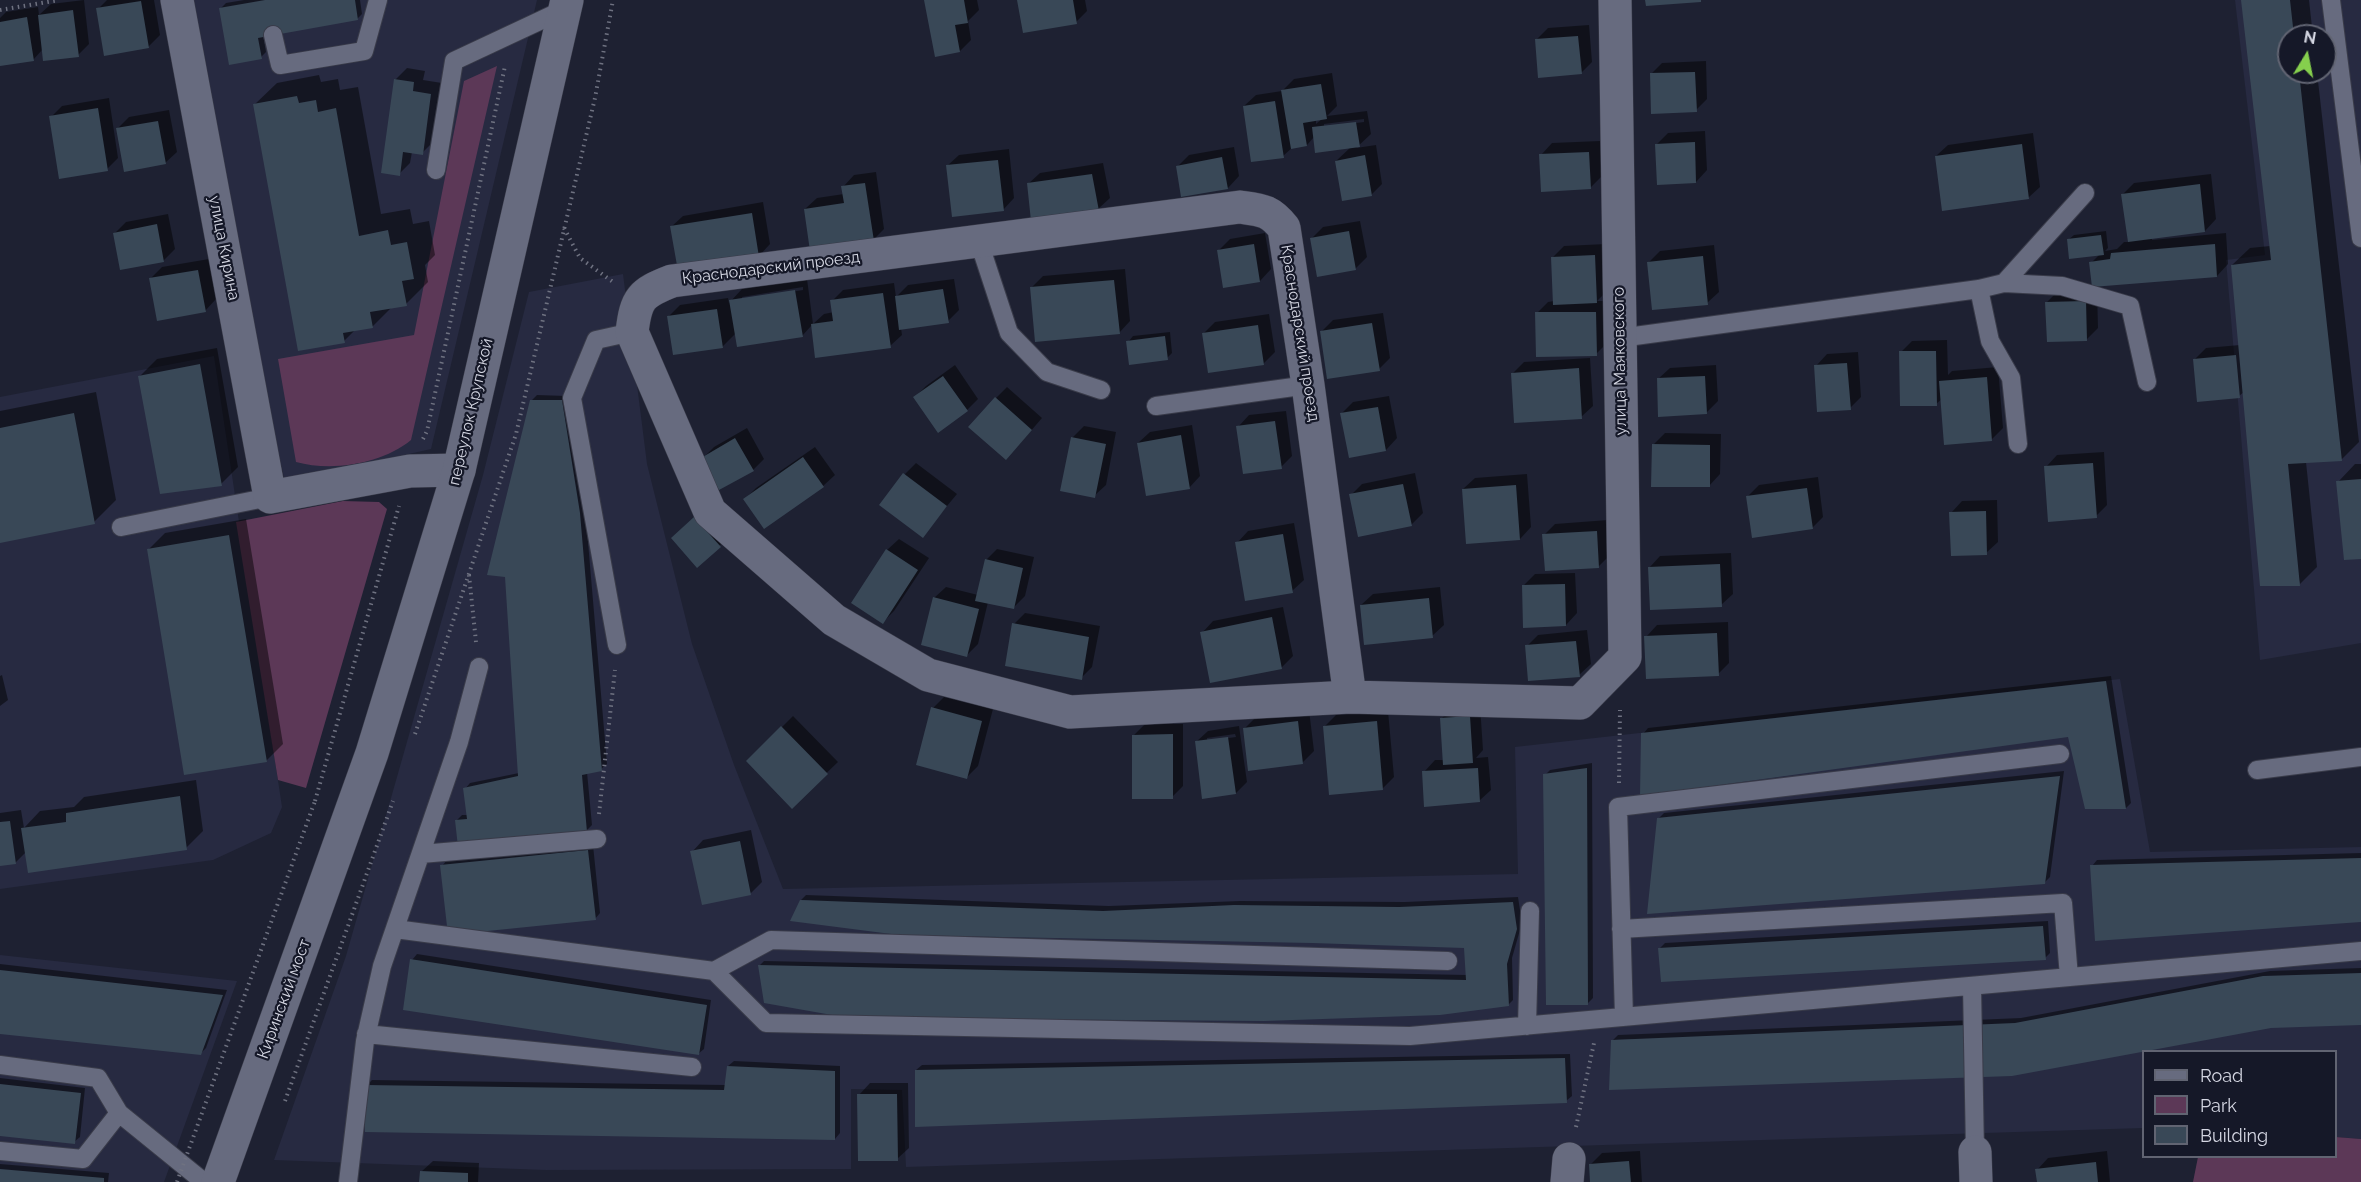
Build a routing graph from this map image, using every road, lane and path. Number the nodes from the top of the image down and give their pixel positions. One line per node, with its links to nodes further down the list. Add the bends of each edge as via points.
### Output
1 (59, 0): 8 (path)
2 (177, 0): 28 (street, улица Кирина)
3 (378, 0): 9 (lane, via 364,51 280,65)
4 (613, 0): 13 (path)
5 (1615, 0): 20 (street, улица Маяковского)
6 (2331, 0): 14 (lane)
7 (566, 4): 10 (lane); 26 (street, переулок Крупской)
8 (0, 10)
9 (273, 35)
10 (512, 35): 11 (lane, via 454,61); 27 (path, via 427,431)
11 (436, 170)
12 (2085, 193): 16 (lane)
13 (564, 228): 18 (path, via 580,258 616,285); 30 (path, via 516,434)
14 (2361, 238)
15 (979, 242): 18 (street, Краснодарский проезд, via 672,280); 22 (street, Краснодарский проезд, via 1240,207 1275,216 1284,228); 23 (lane, via 1009,333 1047,372)
16 (2004, 283): 17 (lane); 21 (lane, via 2062,286 2130,306)
17 (1979, 289): 20 (lane); 25 (lane, via 1990,341 2010,378)
18 (649, 290): 19 (street, via 635,308)
19 (632, 332): 31 (lane, via 596,340 572,398); 34 (street, via 710,512 834,620 928,675 1070,712)
20 (1620, 338): 32 (street, улица Маяковского, via 1625,657)
21 (2147, 382)
22 (1308, 385): 24 (lane); 34 (street, Краснодарский проезд)
23 (1101, 390)
24 (1156, 406)
25 (2018, 444)
26 (459, 470): 27 (street); 41 (street, переулок Крупской)
27 (410, 471): 28 (street); 63 (path, bridge, via 315,801)
28 (270, 497): 29 (lane)
29 (121, 527)
30 (469, 572): 33 (path); 35 (path)
31 (617, 645): 42 (path)
32 (1621, 661): 34 (street, via 1580,703); 40 (path)
33 (479, 667): 43 (lane, via 459,742)
34 (1350, 697)
35 (413, 739)
36 (2060, 754): 40 (lane)
37 (2361, 757): 38 (lane)
38 (2257, 770)
39 (395, 794): 58 (path)
40 (1618, 807): 46 (lane)
41 (350, 816): 65 (street, Киринский мост)
42 (597, 838): 43 (lane)
43 (421, 854): 45 (lane)
44 (1530, 911): 54 (lane)
45 (395, 929): 49 (lane); 55 (lane)
46 (1621, 930): 50 (lane, via 2063,903); 52 (lane)
47 (2361, 951): 50 (lane)
48 (1448, 961): 49 (lane, via 771,940)
49 (714, 971): 54 (lane, via 766,1023 1410,1036)
50 (2069, 977): 51 (lane)
51 (1972, 986): 52 (lane); 61 (lane)
52 (1624, 1017): 53 (lane)
53 (1600, 1019): 54 (lane); 62 (path)
54 (1527, 1026)
55 (366, 1034): 57 (lane); 66 (lane)
56 (0, 1065): 59 (lane, via 98,1078)
57 (692, 1067)
58 (283, 1105)
59 (119, 1113): 60 (lane, via 82,1159); 64 (lane)
60 (0, 1151)
61 (1976, 1167)
62 (1568, 1171)
63 (177, 1182)
64 (204, 1182)
65 (218, 1182)
66 (348, 1182)

